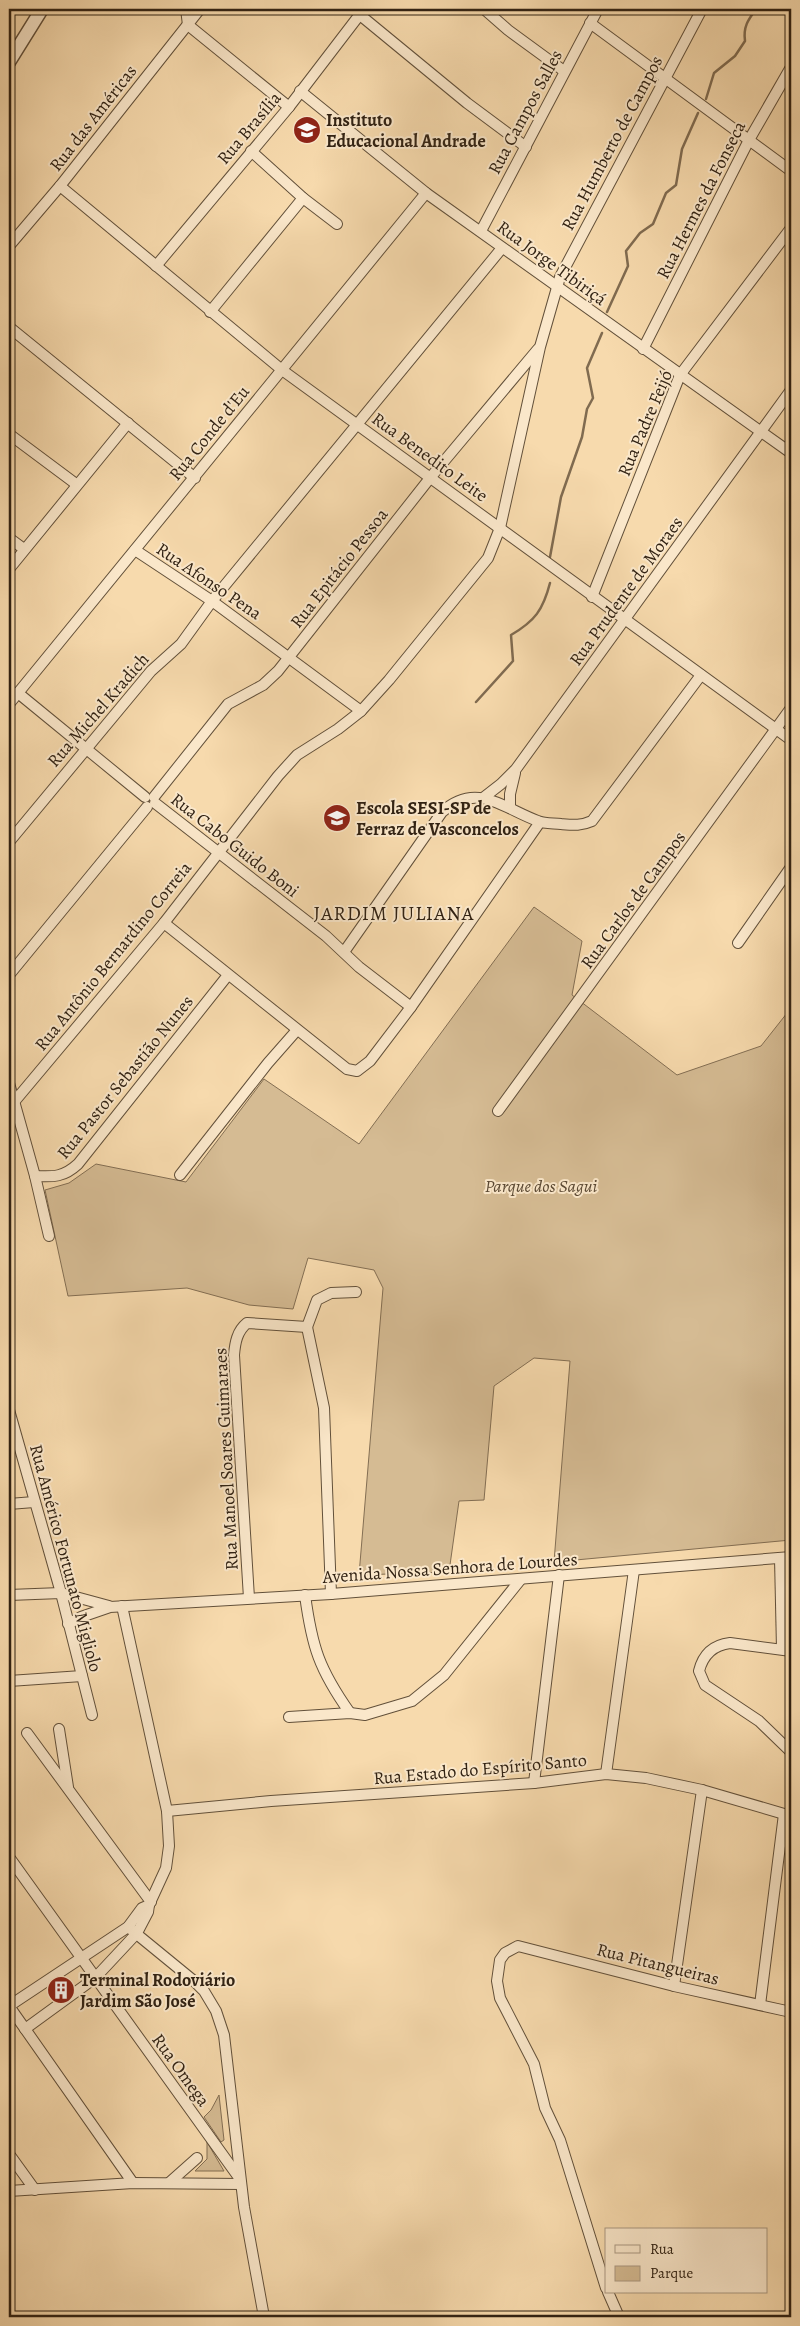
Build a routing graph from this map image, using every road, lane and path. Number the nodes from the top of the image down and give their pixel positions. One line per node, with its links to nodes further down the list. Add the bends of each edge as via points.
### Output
1 (42, 9): 10 (street)
2 (186, 9): 9 (street)
3 (200, 9): 9 (street, Rua das Américas)
4 (484, 9): 12 (street)
5 (598, 9): 8 (street, Rua Campos Salles)
6 (702, 9): 13 (street, Rua Humberto de Campos)
7 (362, 12): 14 (street, Rua Brasília); 17 (street, via 467,104)
8 (590, 23): 12 (street, Rua Campos Salles); 13 (street)
9 (188, 25): 15 (street); 20 (street, Rua das Américas)
10 (9, 62)
11 (791, 68): 16 (street, Rua Hermes da Fonseca)
12 (564, 71): 17 (street, Rua Campos Salles)
13 (664, 79): 16 (street); 29 (street, Rua Humberto de Campos)
14 (300, 92): 15 (street, Rua Brasília); 21 (street, Rua Jorge Tibiriçá)
15 (289, 107): 18 (street, Rua Brasília)
16 (749, 140): 19 (street); 33 (street, Rua Hermes da Fonseca)
17 (526, 147): 25 (street, Rua Campos Salles)
18 (251, 151): 22 (street); 28 (street, Rua Brasília)
19 (791, 171)
20 (60, 186): 26 (street, Rua das Américas); 28 (street, Rua Benedito Leite)
21 (426, 193): 25 (street, Rua Jorge Tibiriçá); 34 (street, Rua Conde d'Eu)
22 (303, 198): 23 (street); 30 (street)
23 (337, 224)
24 (791, 228): 35 (street, Rua Padre Feijó)
25 (481, 231): 27 (street, Rua Jorge Tibiriçá)
26 (9, 246)
27 (502, 248): 29 (street, Rua Jorge Tibiriçá); 38 (street, Rua Michel Kradich)
28 (156, 266): 30 (street, Rua Benedito Leite)
29 (556, 287): 32 (street, Rua Humberto de Campos); 33 (street, Rua Jorge Tibiriçá)
30 (210, 312): 34 (street, Rua Benedito Leite)
31 (9, 327): 37 (street)
32 (540, 347): 43 (street, Rua Epitácio Pessoa); 45 (street, Rua Humberto de Campos)
33 (643, 349): 35 (street, Rua Jorge Tibiriçá)
34 (282, 370): 38 (street, Rua Benedito Leite); 42 (street, Rua Conde d'Eu)
35 (680, 375): 39 (street, Rua Jorge Tibiriçá); 50 (street, Rua Padre Feijó)
36 (791, 390): 39 (street, Rua Prudente de Moraes)
37 (128, 423): 42 (street); 44 (street)
38 (356, 424): 43 (street, Rua Benedito Leite); 51 (street, Rua Michel Kradich)
39 (761, 432): 41 (street, Rua Jorge Tibiriçá); 52 (street, Rua Prudente de Moraes)
40 (9, 434): 44 (street)
41 (791, 453)
42 (195, 478): 48 (street, Rua Conde d'Eu)
43 (430, 478): 45 (street, Rua Benedito Leite); 53 (street, Rua Epitácio Pessoa)
44 (76, 484): 47 (street)
45 (500, 528): 50 (street, Rua Benedito Leite); 58 (street, Rua Humberto de Campos, via 481,568)
46 (9, 538): 47 (street)
47 (24, 549): 49 (street)
48 (134, 550): 51 (street, Rua Afonso Pena); 55 (street, Rua Conde d'Eu)
49 (9, 568)
50 (592, 597): 52 (street, Rua Benedito Leite)
51 (212, 601): 53 (street, Rua Afonso Pena); 61 (street, Rua Michel Kradich, via 181,644 151,670)
52 (626, 620): 54 (street, Rua Benedito Leite); 62 (street, Rua Prudente de Moraes)
53 (289, 657): 58 (street, Rua Afonso Pena); 64 (street, Rua Epitácio Pessoa, via 263,685 228,704)
54 (701, 675): 59 (street, Rua Benedito Leite); 66 (street, via 592,821 576,826)
55 (18, 693): 56 (street, Rua Conde d'Eu); 61 (street, Rua Cabo Guido Boni)
56 (9, 704)
57 (791, 708): 59 (street, Rua Carlos de Campos)
58 (361, 710): 68 (street, Rua Antônio Bernardino Correia, via 294,758)
59 (775, 728): 60 (street, Rua Benedito Leite); 79 (street, Rua Carlos de Campos)
60 (791, 740)
61 (85, 748): 64 (street, Rua Cabo Guido Boni); 67 (street, Rua Michel Kradich)
62 (516, 769): 63 (street, Rua Prudente de Moraes); 65 (street, Rua Prudente de Moraes, via 510,790)
63 (483, 798): 65 (street); 72 (street, via 459,800 442,812)
64 (150, 801): 68 (street, Rua Cabo Guido Boni); 73 (street, Rua Epitácio Pessoa)
65 (510, 808): 66 (street)
66 (540, 822): 75 (street)
67 (9, 842)
68 (217, 852): 70 (street, Rua Antônio Bernardino Correia); 72 (street, Rua Cabo Guido Boni)
69 (791, 866): 71 (street)
70 (164, 923): 74 (street); 78 (street, Rua Antônio Bernardino Correia)
71 (738, 943)
72 (344, 952): 75 (street, Rua Cabo Guido Boni)
73 (9, 975)
74 (228, 975): 76 (street); 81 (street, Rua Pastor Sebastião Nunes, via 78,1164 61,1176)
75 (411, 1007): 76 (street, via 370,1060 357,1071 347,1069)
76 (297, 1030): 80 (street)
77 (9, 1083): 78 (street)
78 (14, 1102): 81 (street)
79 (498, 1111)
80 (180, 1175)
81 (35, 1176): 82 (street)
82 (49, 1236)
83 (356, 1292): 84 (street, via 331,1293 317,1300)
84 (306, 1327): 94 (street, via 324,1408); 97 (street, Rua Manoel Soares Guimaraes, via 248,1323 240,1332 234,1355)
85 (9, 1415): 86 (street, Rua Américo Fortunato Migliolo)
86 (34, 1502): 87 (street); 93 (street, Rua Américo Fortunato Migliolo)
87 (9, 1504)
88 (791, 1557): 89 (street, Avenida Nossa Senhora de Lourdes)
89 (780, 1558): 90 (street, Avenida Nossa Senhora de Lourdes); 101 (street)
90 (634, 1570): 91 (street, Avenida Nossa Senhora de Lourdes); 110 (street)
91 (559, 1575): 92 (street, Avenida Nossa Senhora de Lourdes); 111 (street)
92 (521, 1579): 94 (street, Avenida Nossa Senhora de Lourdes); 104 (street, via 430,1688 412,1701 398,1706 365,1715)
93 (61, 1593): 95 (street); 99 (street); 100 (street, Rua Américo Fortunato Migliolo)
94 (331, 1594): 96 (street, Avenida Nossa Senhora de Lourdes)
95 (9, 1595)
96 (305, 1595): 97 (street, Avenida Nossa Senhora de Lourdes); 104 (street, via 315,1651 327,1678)
97 (249, 1598): 98 (street, Avenida Nossa Senhora de Lourdes)
98 (122, 1606): 99 (street, Avenida Nossa Senhora de Lourdes); 114 (street)
99 (110, 1607): 100 (street)
100 (68, 1624): 102 (street, Rua Américo Fortunato Migliolo)
101 (787, 1650): 109 (street, via 721,1644 709,1651 699,1671 705,1685 759,1721)
102 (82, 1676): 103 (street); 105 (street, Rua Américo Fortunato Migliolo)
103 (9, 1681)
104 (350, 1713): 106 (street)
105 (92, 1715)
106 (289, 1717)
107 (59, 1729): 112 (street)
108 (27, 1734): 112 (street)
109 (791, 1752)
110 (606, 1774): 111 (street, Rua Estado do Espírito Santo); 113 (street, Rua Estado do Espírito Santo, via 646,1778)
111 (534, 1783): 114 (street, Rua Estado do Espírito Santo)
112 (69, 1790): 117 (street)
113 (702, 1790): 115 (street, Rua Estado do Espírito Santo); 122 (street)
114 (167, 1810): 117 (street, via 169,1846 166,1868)
115 (788, 1815): 123 (street)
116 (9, 1856): 120 (street, Rua Omega)
117 (150, 1903): 118 (street, via 142,1908); 119 (street)
118 (128, 1927): 119 (street); 120 (street)
119 (137, 1933): 121 (street); 131 (street, via 194,1980 216,2011 224,2035)
120 (81, 1957): 121 (street, Rua Omega); 124 (street)
121 (95, 1978): 126 (street); 131 (street, Rua Omega)
122 (674, 1986): 123 (street, Rua Pitangueiras); 134 (street, Rua Pitangueiras, via 518,1946 500,1960 497,1981 500,1998 534,2064 545,2108 560,2140)
123 (760, 2005): 125 (street, Rua Pitangueiras)
124 (9, 2006): 126 (street)
125 (791, 2012)
126 (25, 2029): 129 (street)
127 (9, 2154): 132 (street)
128 (197, 2158): 130 (street)
129 (133, 2182): 130 (street); 132 (street)
130 (170, 2182): 131 (street)
131 (241, 2182): 136 (street)
132 (35, 2190): 133 (street)
133 (9, 2191)
134 (605, 2285)
135 (609, 2294): 137 (street)
136 (264, 2317)
137 (619, 2317)

